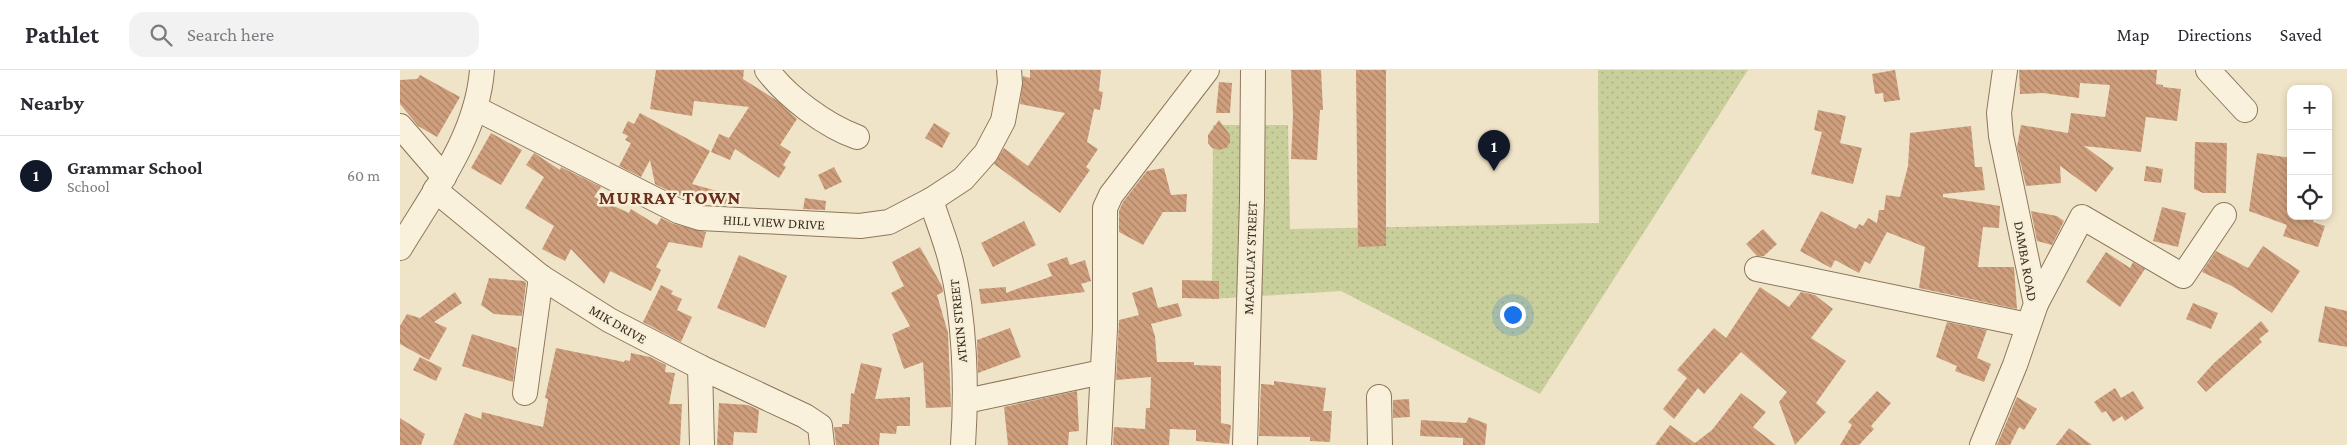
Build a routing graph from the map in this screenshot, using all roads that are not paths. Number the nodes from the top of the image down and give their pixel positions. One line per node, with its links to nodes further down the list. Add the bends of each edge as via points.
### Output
1 (482, 70): 8 (street)
2 (766, 70): 11 (street, via 821,120)
3 (1009, 70): 13 (street, HILL VIEW DRIVE, via 1010,83 1003,121 986,153 963,179)
4 (1208, 70): 20 (street, via 1111,195 1105,208)
5 (1253, 70): 28 (street, MACAULAY STREET)
6 (2005, 70): 18 (street, DAMBA ROAD, via 1998,113)
7 (2208, 70): 9 (street)
8 (476, 108): 12 (street); 13 (street, HILL VIEW DRIVE, via 678,211 700,218 860,226 889,222)
9 (2245, 110)
10 (400, 126): 12 (street, MIK DRIVE)
11 (857, 137)
12 (440, 183): 15 (street); 17 (street, MIK DRIVE)
13 (931, 200): 23 (street, ATKIN STREET, via 951,260 958,300)
14 (2224, 215): 18 (street, via 2183,276 2082,216)
15 (400, 248)
16 (1757, 269): 18 (street)
17 (541, 277): 19 (street, MIK DRIVE, via 609,320); 21 (street)
18 (2032, 314): 30 (street, via 2008,384)
19 (700, 367): 24 (street, MIK DRIVE, via 805,416); 26 (street)
20 (1102, 372): 23 (street); 25 (street)
21 (525, 393)
22 (1379, 397): 29 (street)
23 (966, 401): 27 (street, ATKIN STREET)
24 (821, 435)
25 (1099, 437)
26 (702, 445)
27 (963, 445)
28 (1245, 445)
29 (1380, 445)
30 (1982, 445)

